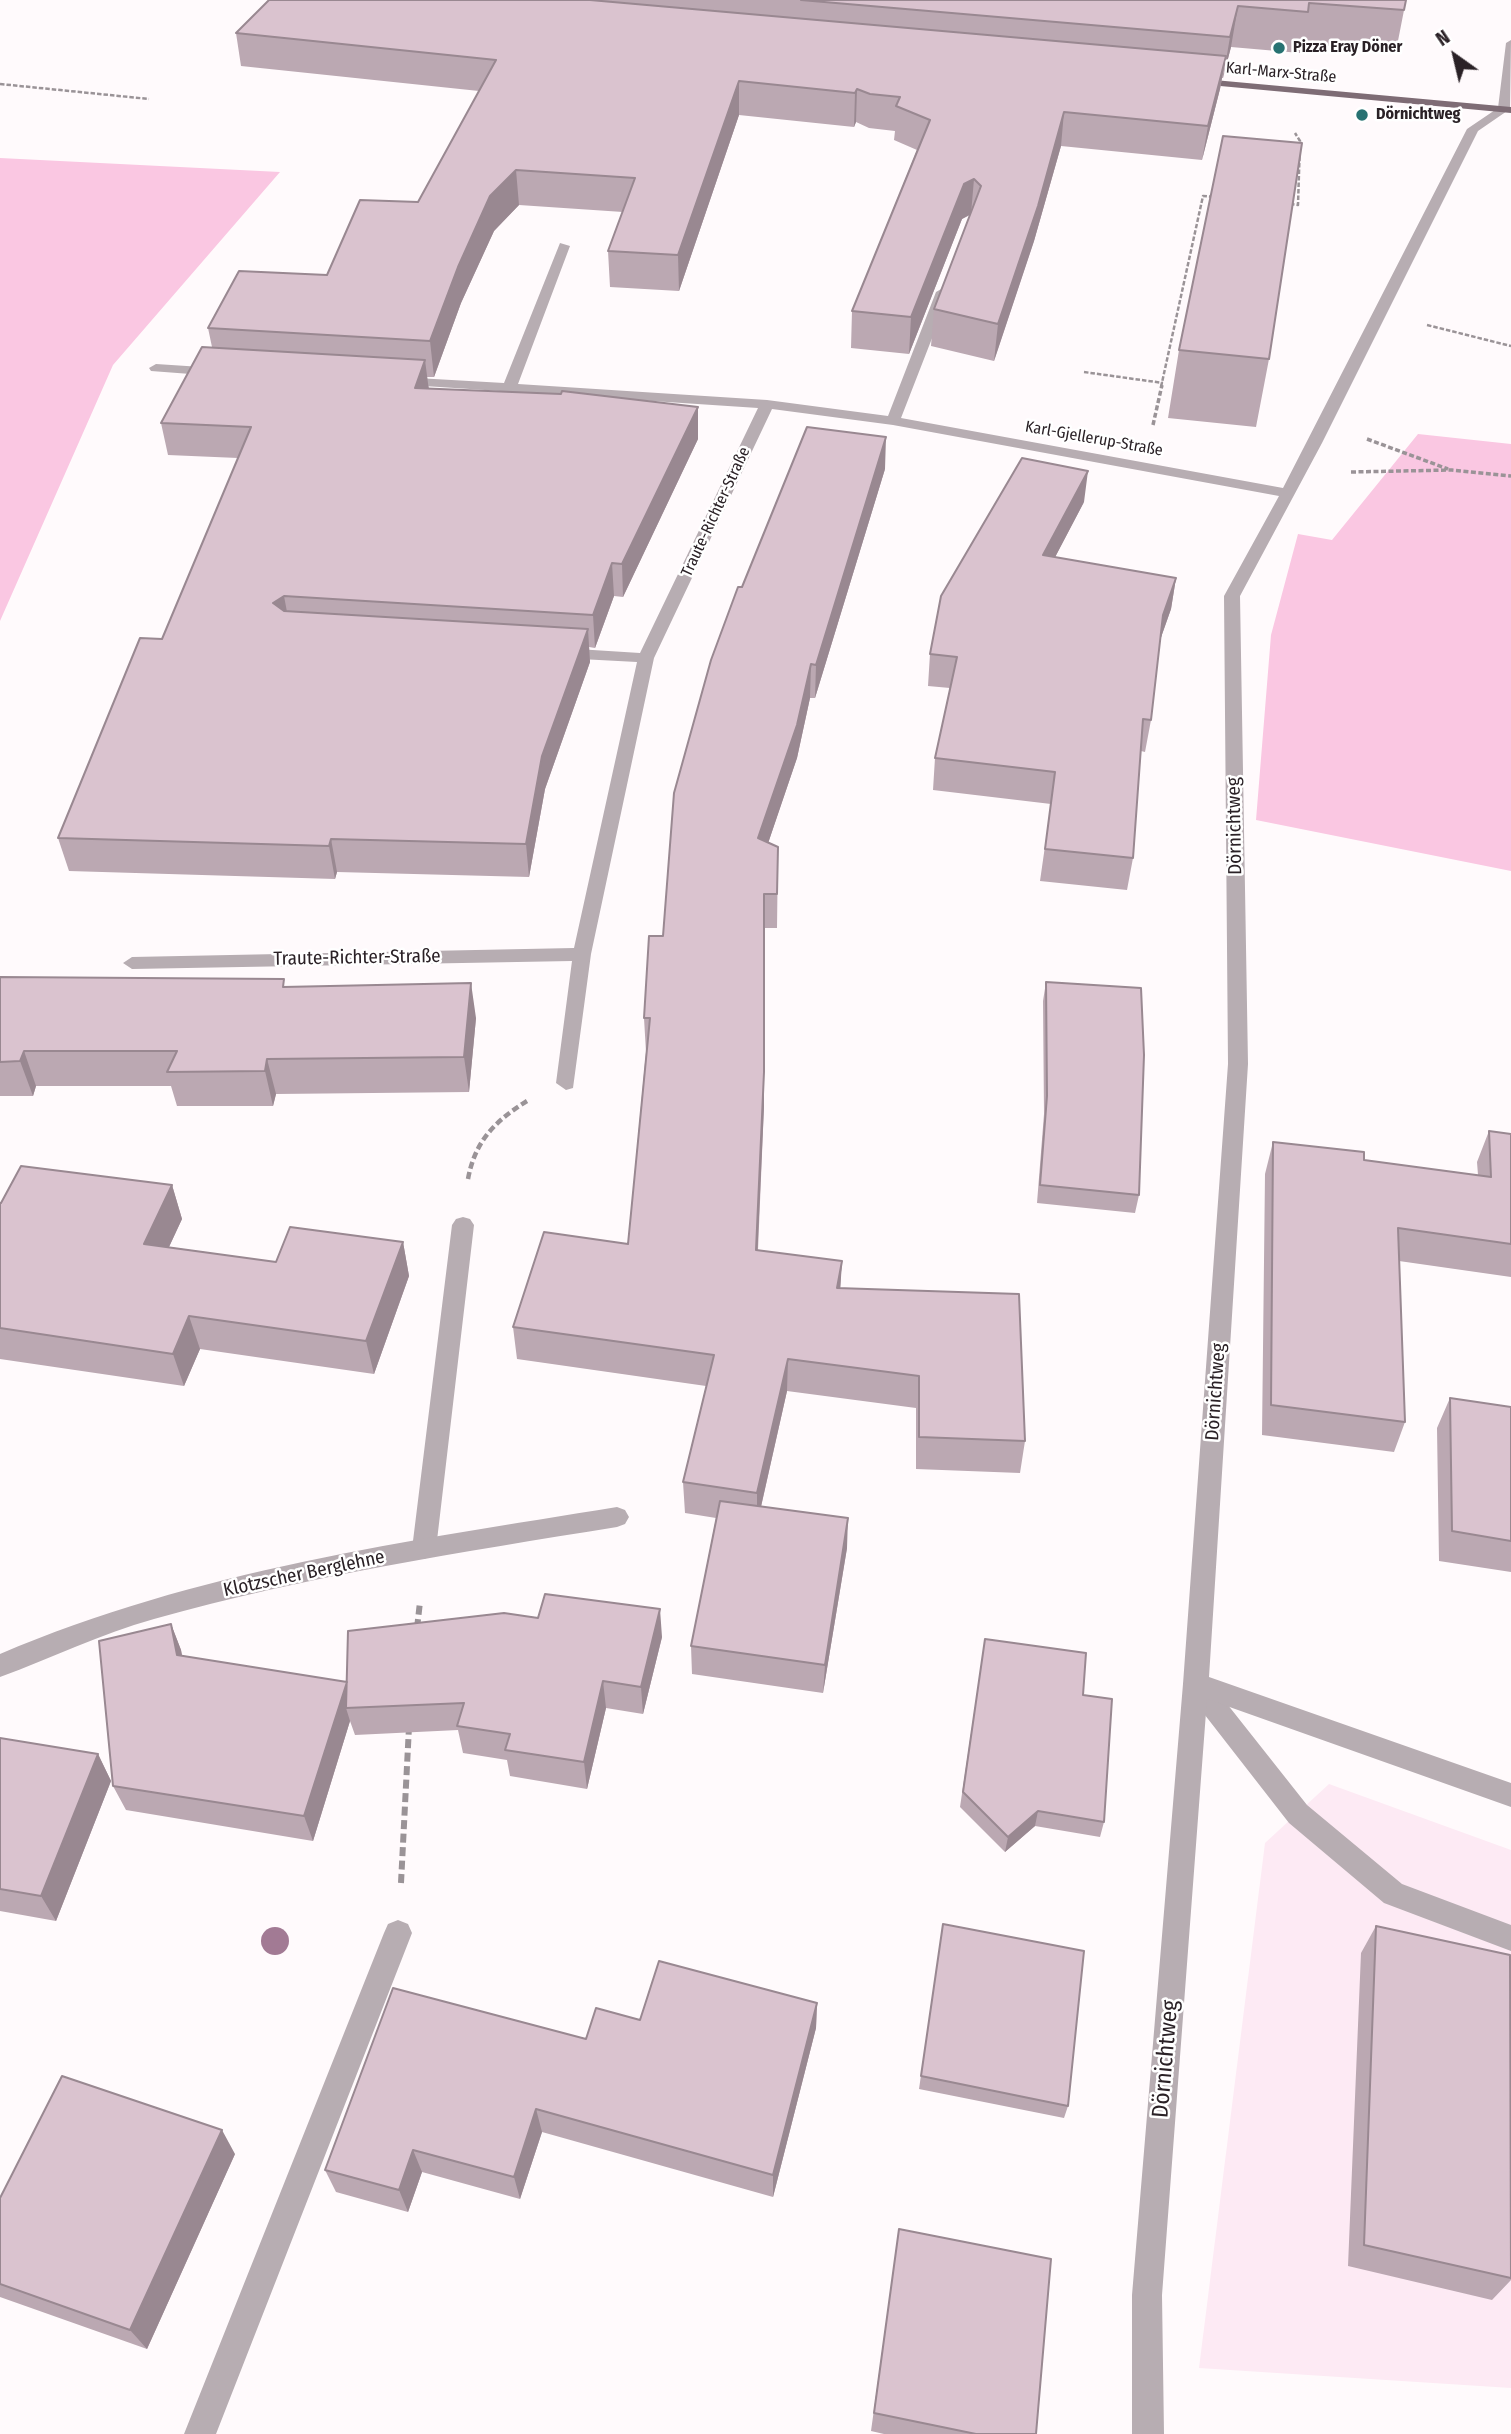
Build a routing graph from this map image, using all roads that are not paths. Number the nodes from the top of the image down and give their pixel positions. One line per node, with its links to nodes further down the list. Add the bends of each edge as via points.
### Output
1 (1511, 43): 3 (street)
2 (1183, 80): 3 (main road, Karl-Marx-Straße)
3 (1508, 110): 12 (street, Dörnichtweg, via 1474,129)
4 (564, 246): 9 (street)
5 (947, 282): 11 (street)
6 (156, 368): 7 (street)
7 (238, 373)
8 (388, 381): 9 (street, Karl-Gjellerup-Straße)
9 (510, 387): 10 (street, Karl-Gjellerup-Straße)
10 (767, 404): 11 (street, Karl-Gjellerup-Straße); 14 (street, Traute-Richter-Straße)
11 (893, 421): 12 (street, Karl-Gjellerup-Straße)
12 (1288, 493): 22 (street, Dörnichtweg, via 1232,597 1238,1064)
13 (550, 652): 14 (street)
14 (646, 658): 15 (street, Traute-Richter-Straße)
15 (582, 954): 16 (street, Traute-Richter-Straße); 17 (street, Traute-Richter-Straße)
16 (132, 963)
17 (566, 1083)
18 (463, 1225): 20 (street)
19 (617, 1517): 20 (street, Klotzscher Berglehne)
20 (424, 1549): 21 (street, Klotzscher Berglehne, via 217,1592 86,1629)
21 (0, 1666)
22 (1196, 1684): 23 (street); 25 (street, via 1298,1814 1393,1894); 27 (street, Dörnichtweg, via 1147,2295)
23 (1511, 1795)
24 (398, 1933): 26 (street)
25 (1511, 1938)
26 (200, 2434)
27 (1148, 2434)

